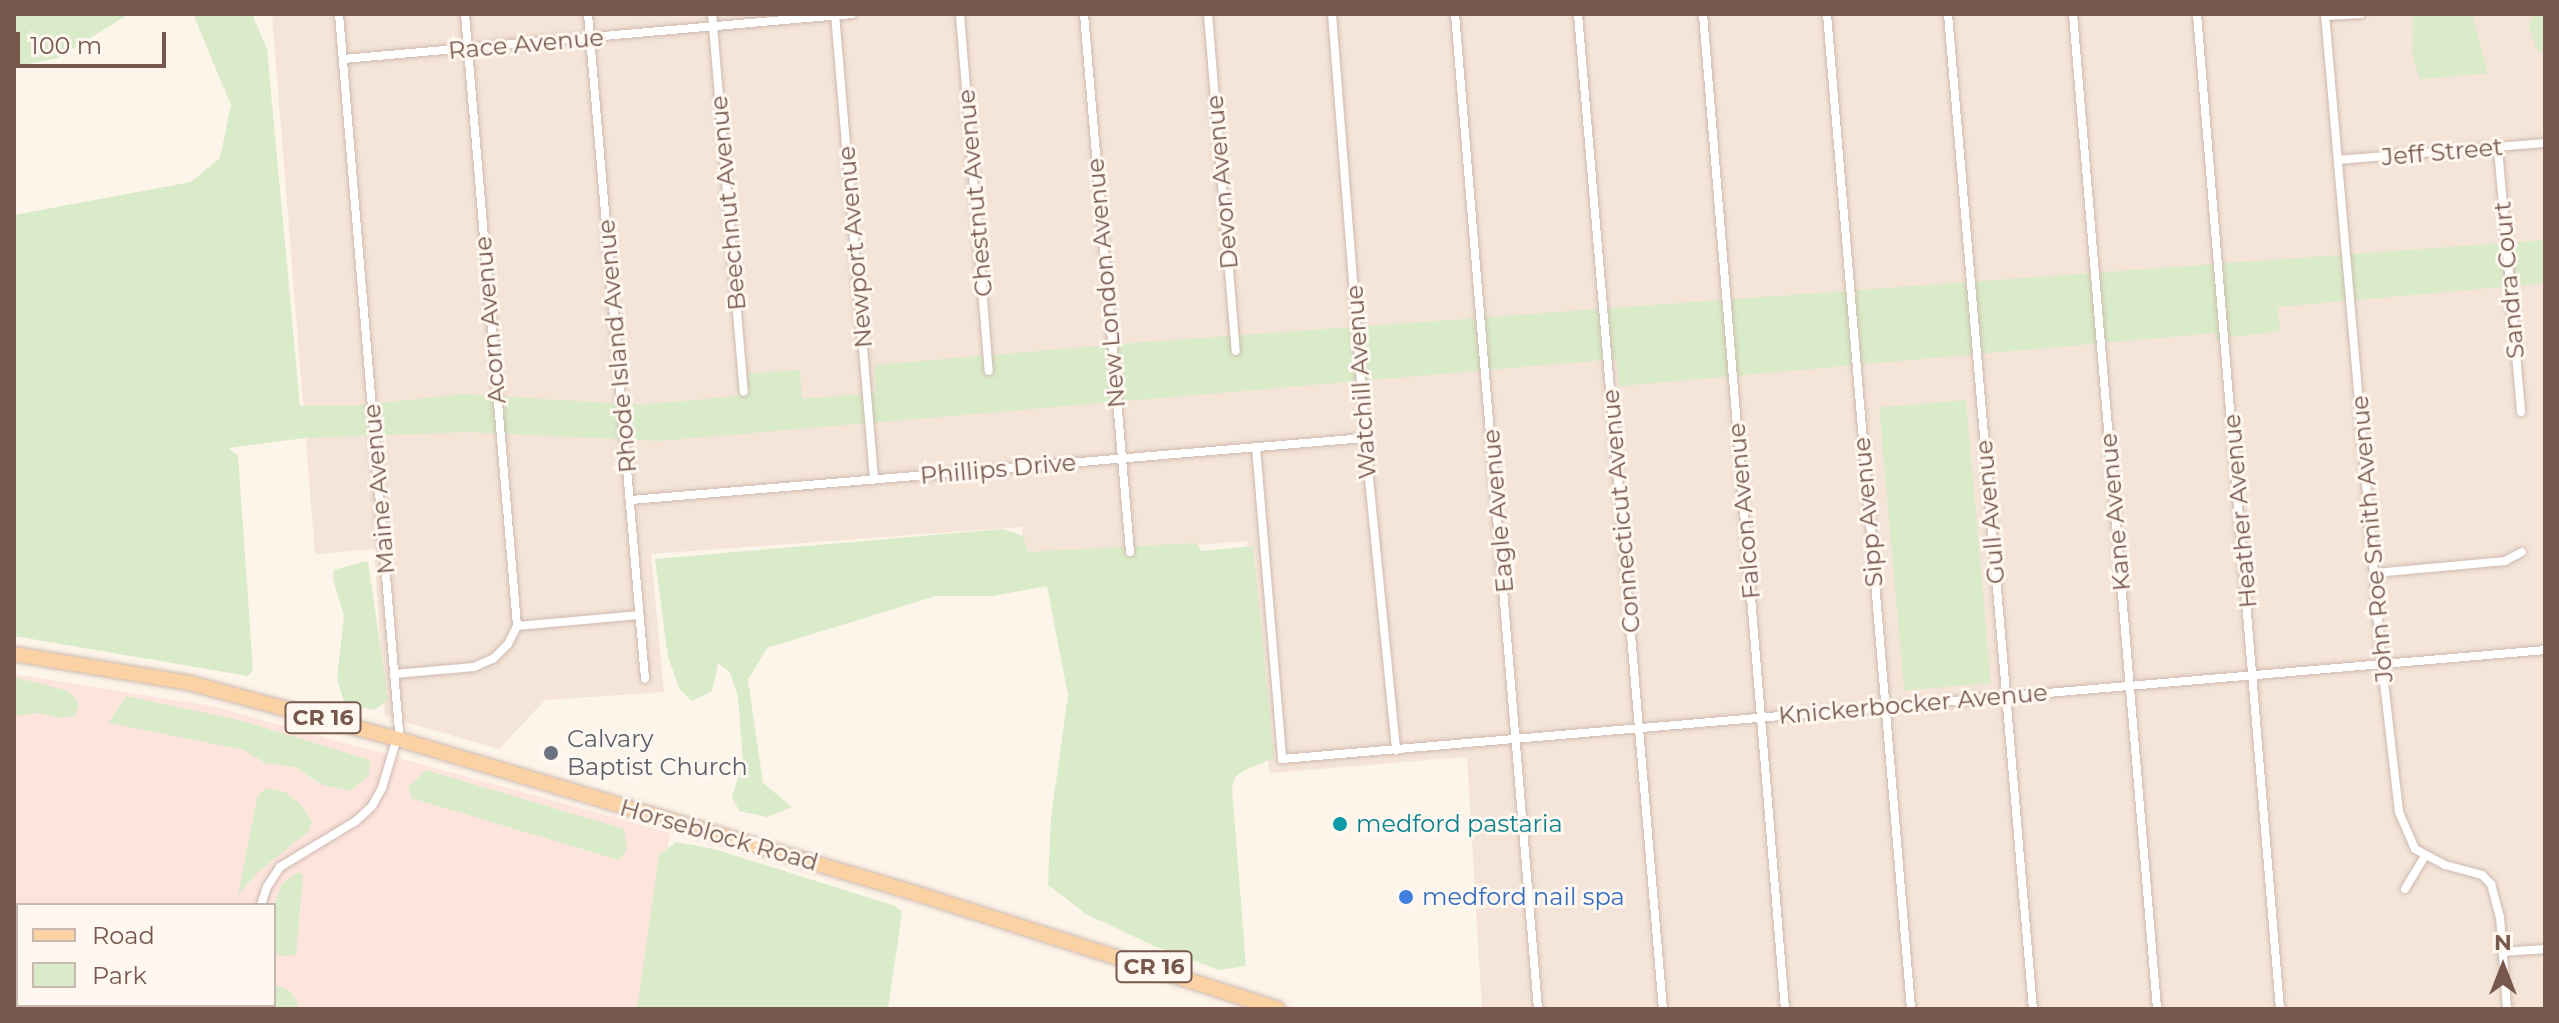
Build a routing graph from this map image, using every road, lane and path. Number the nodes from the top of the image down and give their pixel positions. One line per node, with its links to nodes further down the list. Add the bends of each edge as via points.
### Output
1 (339, 14): 23 (street, Maine Avenue)
2 (465, 14): 22 (street, Acorn Avenue)
3 (588, 14): 21 (street, Rhode Island Avenue)
4 (712, 14): 20 (street, Beechnut Avenue)
5 (852, 14): 18 (street, Race Avenue)
6 (960, 14): 28 (street, Chestnut Avenue)
7 (1084, 14): 33 (street, New London Avenue)
8 (1208, 14): 27 (street, Devon Avenue)
9 (1332, 14): 31 (street, Watchill Avenue)
10 (1455, 14): 53 (street, Eagle Avenue)
11 (1578, 14): 51 (street, Connecticut Avenue)
12 (1703, 14): 50 (street, Falcon Avenue)
13 (1827, 14): 49 (street, Sipp Avenue)
14 (1948, 14): 48 (street, Gull Avenue)
15 (2073, 14): 47 (street, Kane Avenue)
16 (2197, 14): 45 (street, Heather Avenue)
17 (2361, 14): 19 (street)
18 (835, 15): 20 (street, Race Avenue); 34 (street, Newport Avenue)
19 (2325, 15): 26 (street, John Roe Smith Avenue)
20 (713, 26): 21 (street, Race Avenue); 29 (street, Beechnut Avenue)
21 (590, 38): 22 (street, Race Avenue); 35 (street, Rhode Island Avenue)
22 (468, 49): 23 (street, Race Avenue); 40 (street, Acorn Avenue)
23 (343, 59): 44 (street, Maine Avenue)
24 (2545, 143): 25 (street, Jeff Street)
25 (2498, 148): 26 (street, Jeff Street); 30 (street, Sandra Court)
26 (2338, 160): 38 (street, John Roe Smith Avenue)
27 (1236, 351)
28 (989, 371)
29 (744, 392)
30 (2521, 412)
31 (1365, 438): 32 (street, Phillips Drive); 54 (street, Watchill Avenue)
32 (1256, 447): 33 (street, Phillips Drive); 54 (street, Knickerbocker Avenue, via 1282,759)
33 (1122, 458): 34 (street, Phillips Drive); 36 (street, New London Avenue)
34 (874, 479): 35 (street, Phillips Drive)
35 (631, 500): 39 (street, Rhode Island Avenue)
36 (1130, 552)
37 (2522, 552): 38 (street, via 2505,561)
38 (2375, 573): 43 (street, John Roe Smith Avenue)
39 (640, 615): 40 (street); 46 (street, Rhode Island Avenue)
40 (517, 626): 44 (street, via 494,658 474,667)
41 (2545, 650): 43 (street, Knickerbocker Avenue)
42 (14, 654): 52 (main road, Horseblock Road / CR 16, via 190,683)
43 (2382, 665): 45 (street, Knickerbocker Avenue); 55 (street, John Roe Smith Avenue, via 2399,812 2415,849)
44 (395, 674): 52 (street, Maine Avenue)
45 (2254, 676): 47 (street, Knickerbocker Avenue); 67 (street, Heather Avenue)
46 (645, 679)
47 (2130, 685): 48 (street, Knickerbocker Avenue); 66 (street, Kane Avenue)
48 (2007, 696): 49 (street, Knickerbocker Avenue); 65 (street, Gull Avenue)
49 (1885, 709): 50 (street, Knickerbocker Avenue); 64 (street, Sipp Avenue)
50 (1762, 717): 51 (street, Knickerbocker Avenue); 63 (street, Falcon Avenue)
51 (1639, 728): 53 (street, Knickerbocker Avenue); 62 (street, Connecticut Avenue)
52 (398, 739): 57 (street, Maine Avenue, via 372,806 280,867); 60 (main road, Horseblock Road / CR 16, via 886,884)
53 (1518, 739): 54 (street, Knickerbocker Avenue); 61 (street, Eagle Avenue)
54 (1396, 750)
55 (2425, 856): 56 (street); 59 (street, via 2468,869 2491,884)
56 (2405, 889)
57 (262, 903)
58 (2545, 949): 59 (street)
59 (2503, 952): 68 (street)
60 (1278, 1009)
61 (1538, 1009)
62 (1663, 1009)
63 (1785, 1009)
64 (1911, 1009)
65 (2033, 1009)
66 (2157, 1009)
67 (2280, 1009)
68 (2507, 1009)

